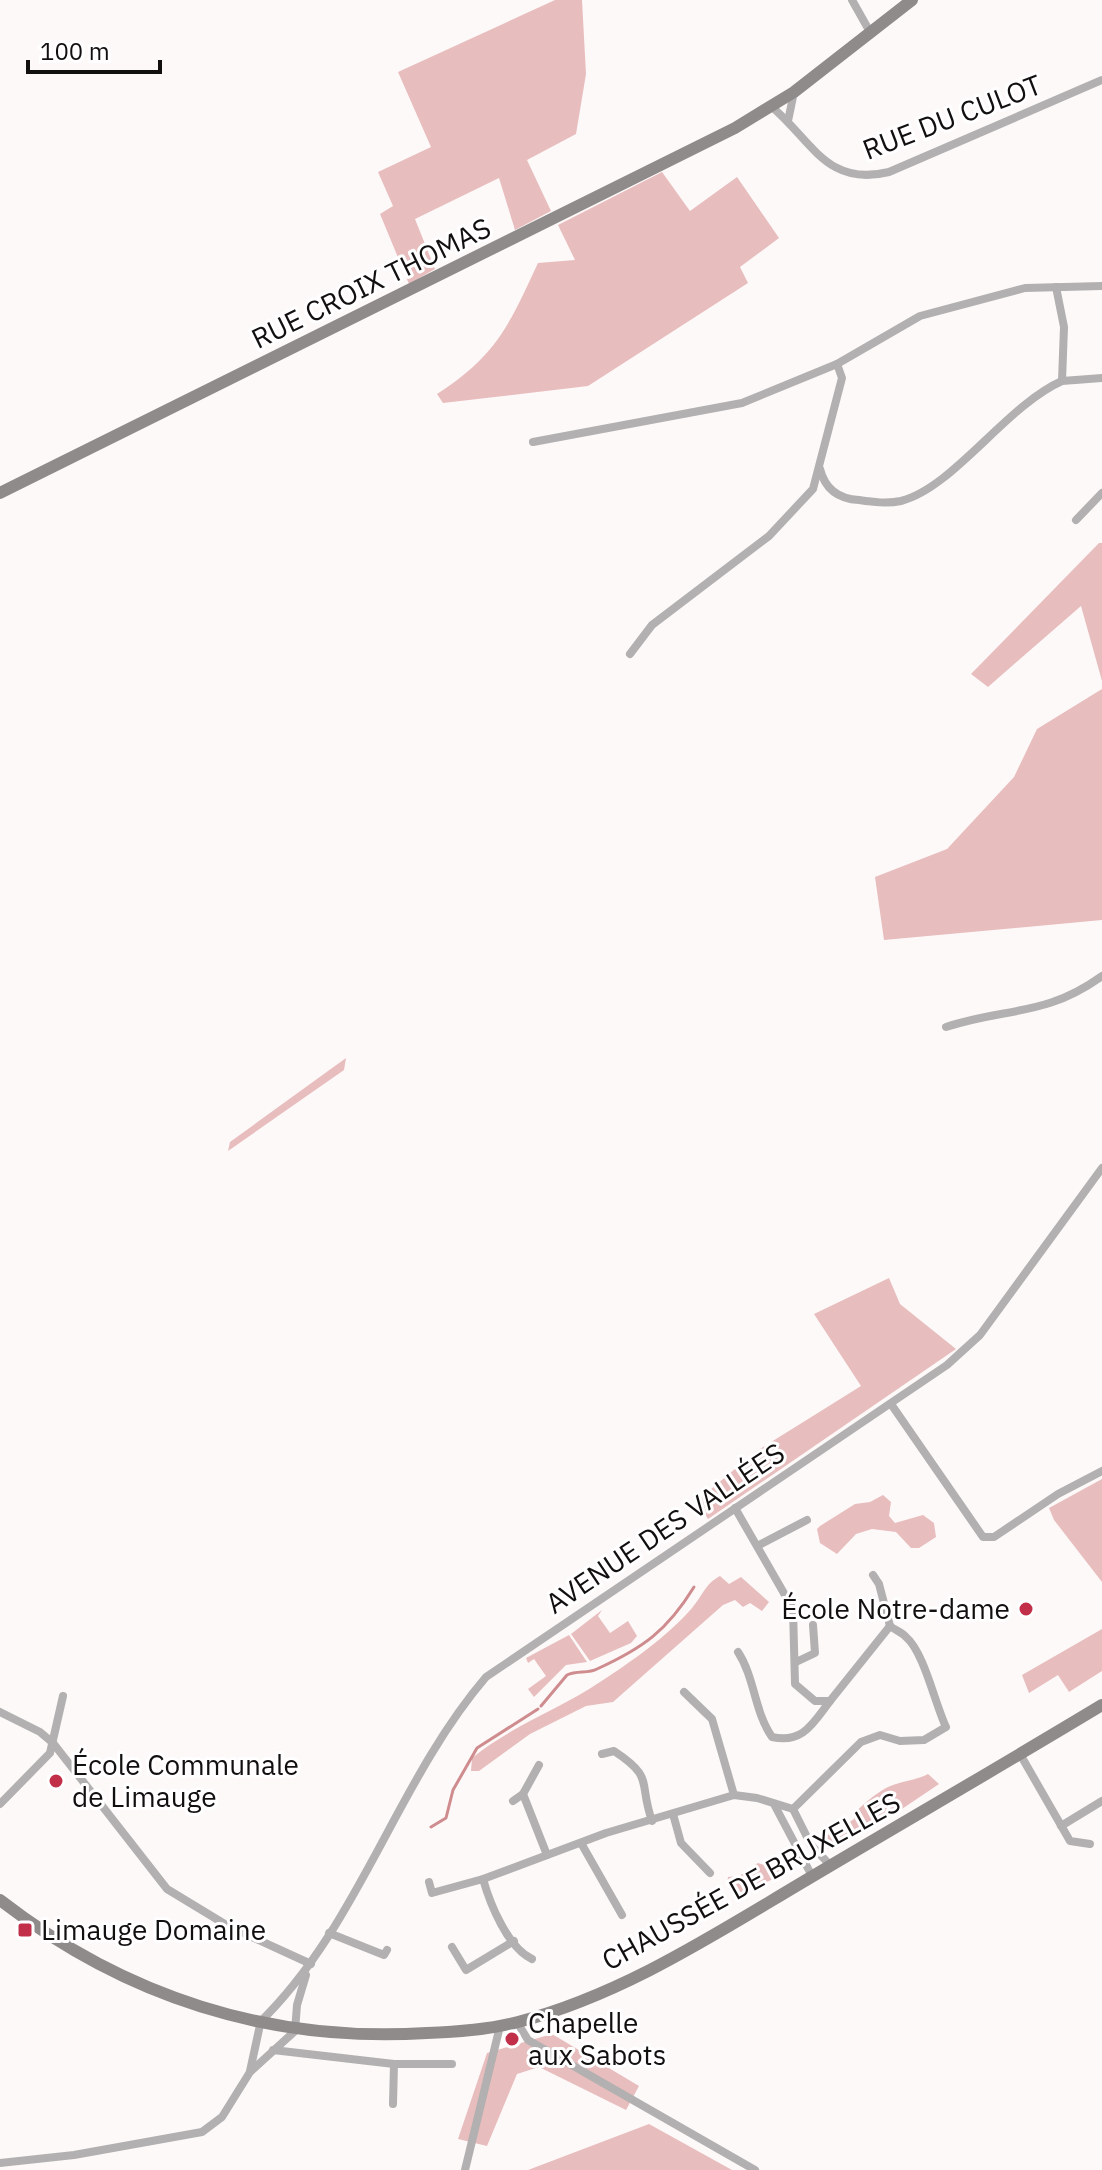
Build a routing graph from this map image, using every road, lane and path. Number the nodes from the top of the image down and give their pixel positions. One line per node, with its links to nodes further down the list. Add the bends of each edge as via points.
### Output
1 (852, 0): 3 (street)
2 (912, 0): 3 (main road, RUE CROIX THOMAS)
3 (870, 32): 5 (main road, RUE CROIX THOMAS)
4 (1102, 80): 7 (street, RUE DU CULOT, via 874,175 848,175 830,166)
5 (794, 92): 6 (main road, RUE CROIX THOMAS); 7 (street)
6 (771, 107): 7 (street); 7 (street); 15 (main road, RUE CROIX THOMAS, via 393,301)
7 (788, 121)
8 (1102, 286): 9 (street)
9 (1056, 287): 10 (street, via 1025,288 920,316); 12 (street, via 1064,327)
10 (837, 364): 13 (street, via 742,403); 14 (street, via 842,378)
11 (1102, 378): 12 (street)
12 (1062, 381): 14 (street, via 904,500 888,503 836,495 823,482)
13 (533, 442)
14 (820, 469): 18 (street, via 813,489 769,536 673,607)
15 (0, 493)
16 (1102, 493): 17 (street)
17 (1076, 520)
18 (630, 654)
19 (1102, 976): 20 (street, via 1049,1006)
20 (946, 1027)
21 (1102, 1168): 22 (street, AVENUE DES VALLÉES, via 980,1335)
22 (891, 1404): 23 (street, via 983,1537 994,1537); 24 (street, AVENUE DES VALLÉES)
23 (1102, 1471)
24 (735, 1508): 26 (street); 61 (street, AVENUE DES VALLÉES, via 486,1677 445,1732)
25 (807, 1520): 26 (street)
26 (759, 1545): 31 (street, via 793,1609)
27 (873, 1575): 29 (street)
28 (813, 1625): 31 (street, via 815,1653)
29 (890, 1626): 34 (street); 47 (street, via 907,1637 919,1657 946,1727 924,1740 880,1735 861,1742)
30 (738, 1652): 34 (street, via 772,1737 788,1741 804,1735)
31 (796, 1662): 34 (street, via 795,1684 803,1694)
32 (684, 1692): 42 (street, via 712,1719)
33 (63, 1696): 37 (street)
34 (830, 1701)
35 (1102, 1705): 39 (main road, CHAUSSÉE DE BRUXELLES)
36 (0, 1712): 37 (street)
37 (53, 1743): 45 (street, via 44,1762); 66 (street, via 167,1889)
38 (602, 1754): 49 (street, via 614,1751 637,1766 645,1780)
39 (1020, 1754): 50 (street); 54 (main road, CHAUSSÉE DE BRUXELLES)
40 (539, 1765): 41 (street)
41 (523, 1794): 43 (street); 53 (street)
42 (734, 1795): 46 (street); 48 (street)
43 (513, 1801)
44 (1102, 1801): 50 (street)
45 (0, 1804)
46 (775, 1806): 47 (street); 56 (street)
47 (793, 1809): 54 (street, via 811,1845)
48 (673, 1814): 49 (street); 55 (street, via 681,1843)
49 (652, 1821): 51 (street)
50 (1061, 1826): 52 (street, via 1070,1841)
51 (581, 1843): 53 (street); 60 (street)
52 (1090, 1844)
53 (547, 1855): 57 (street)
54 (831, 1866): 56 (main road, CHAUSSÉE DE BRUXELLES)
55 (710, 1873)
56 (812, 1876): 67 (main road, CHAUSSÉE DE BRUXELLES, via 657,1967 577,2003)
57 (483, 1879): 58 (street, via 432,1893); 62 (street)
58 (429, 1882)
59 (0, 1900): 68 (main road, CHAUSSÉE DE BRUXELLES, via 43,1934 94,1962)
60 (622, 1915)
61 (329, 1933): 64 (street, via 384,1955); 66 (street, AVENUE DES VALLÉES)
62 (514, 1941): 63 (street, via 466,1970); 65 (street, via 521,1954)
63 (452, 1947)
64 (387, 1950)
65 (532, 1959)
66 (309, 1967): 68 (street, AVENUE DES VALLÉES); 70 (street, AVENUE DES VALLÉES)
67 (517, 2022): 69 (main road, CHAUSSÉE DE BRUXELLES); 78 (street, via 528,2040)
68 (258, 2024): 70 (main road, CHAUSSÉE DE BRUXELLES); 74 (street)
69 (500, 2026): 70 (main road, CHAUSSÉE DE BRUXELLES, via 372,2037); 77 (street)
70 (295, 2031): 71 (street)
71 (273, 2050): 72 (street); 74 (street)
72 (394, 2064): 73 (street); 75 (street)
73 (452, 2064)
74 (250, 2072): 76 (street, via 222,2117 202,2132)
75 (393, 2104)
76 (0, 2163)
77 (465, 2170)
78 (755, 2170)

